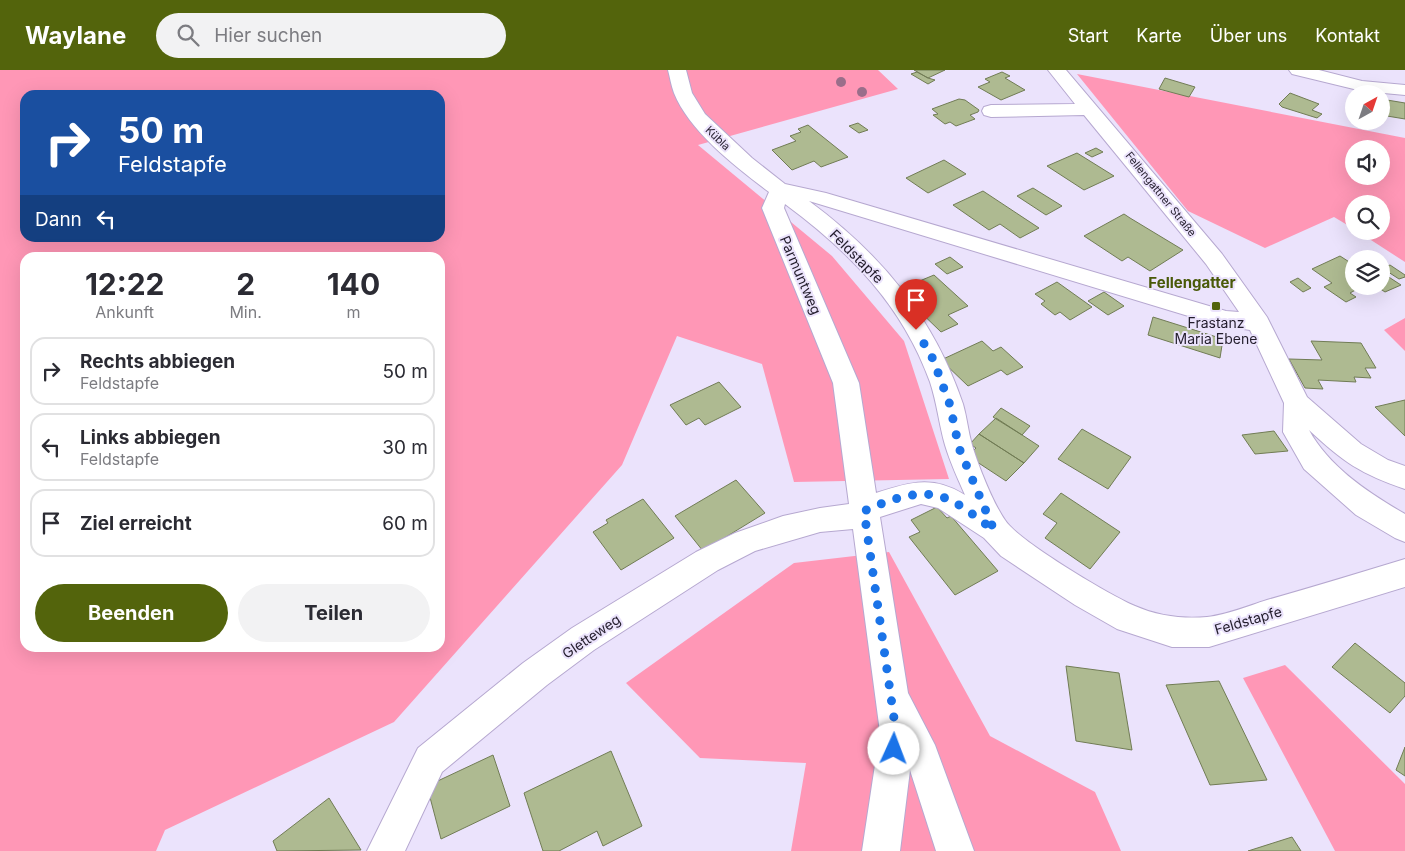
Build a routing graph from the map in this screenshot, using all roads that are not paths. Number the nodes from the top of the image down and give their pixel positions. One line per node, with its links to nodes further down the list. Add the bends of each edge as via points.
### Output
1 (677, 70): 7 (street, Kübla, via 677,79 686,100 700,121 734,154)
2 (1057, 70): 5 (street, Fellengattner Straße)
3 (1298, 70): 4 (street, via 1362,86)
4 (1405, 90)
5 (1091, 109): 6 (street); 8 (street, Fellengattner Straße, via 1214,259)
6 (991, 111)
7 (781, 189): 8 (street, via 828,200 1226,319); 11 (street, Parmuntweg, via 773,208 846,383); 13 (street, Feldstapfe, via 843,238 880,276 907,315 933,359 950,405 959,448)
8 (1260, 323): 9 (street, Fellengattner Straße)
9 (1297, 403): 10 (street, via 1351,452 1378,468); 12 (street, via 1296,432 1314,460 1366,506)
10 (1405, 478)
11 (864, 511): 13 (street, Feldstapfe, via 921,492 946,498); 15 (street, Parmuntweg); 16 (street, Gletteweg, via 848,519 820,520 745,542 708,561 559,657 430,760)
12 (1405, 529)
13 (994, 530): 14 (street, Feldstapfe, via 1012,546 1086,596 1128,619 1172,632 1209,632)
14 (1405, 573)
15 (889, 687): 17 (street, Parmuntweg, via 896,732); 18 (street, via 923,757)
16 (386, 851)
17 (881, 851)
18 (956, 851)

